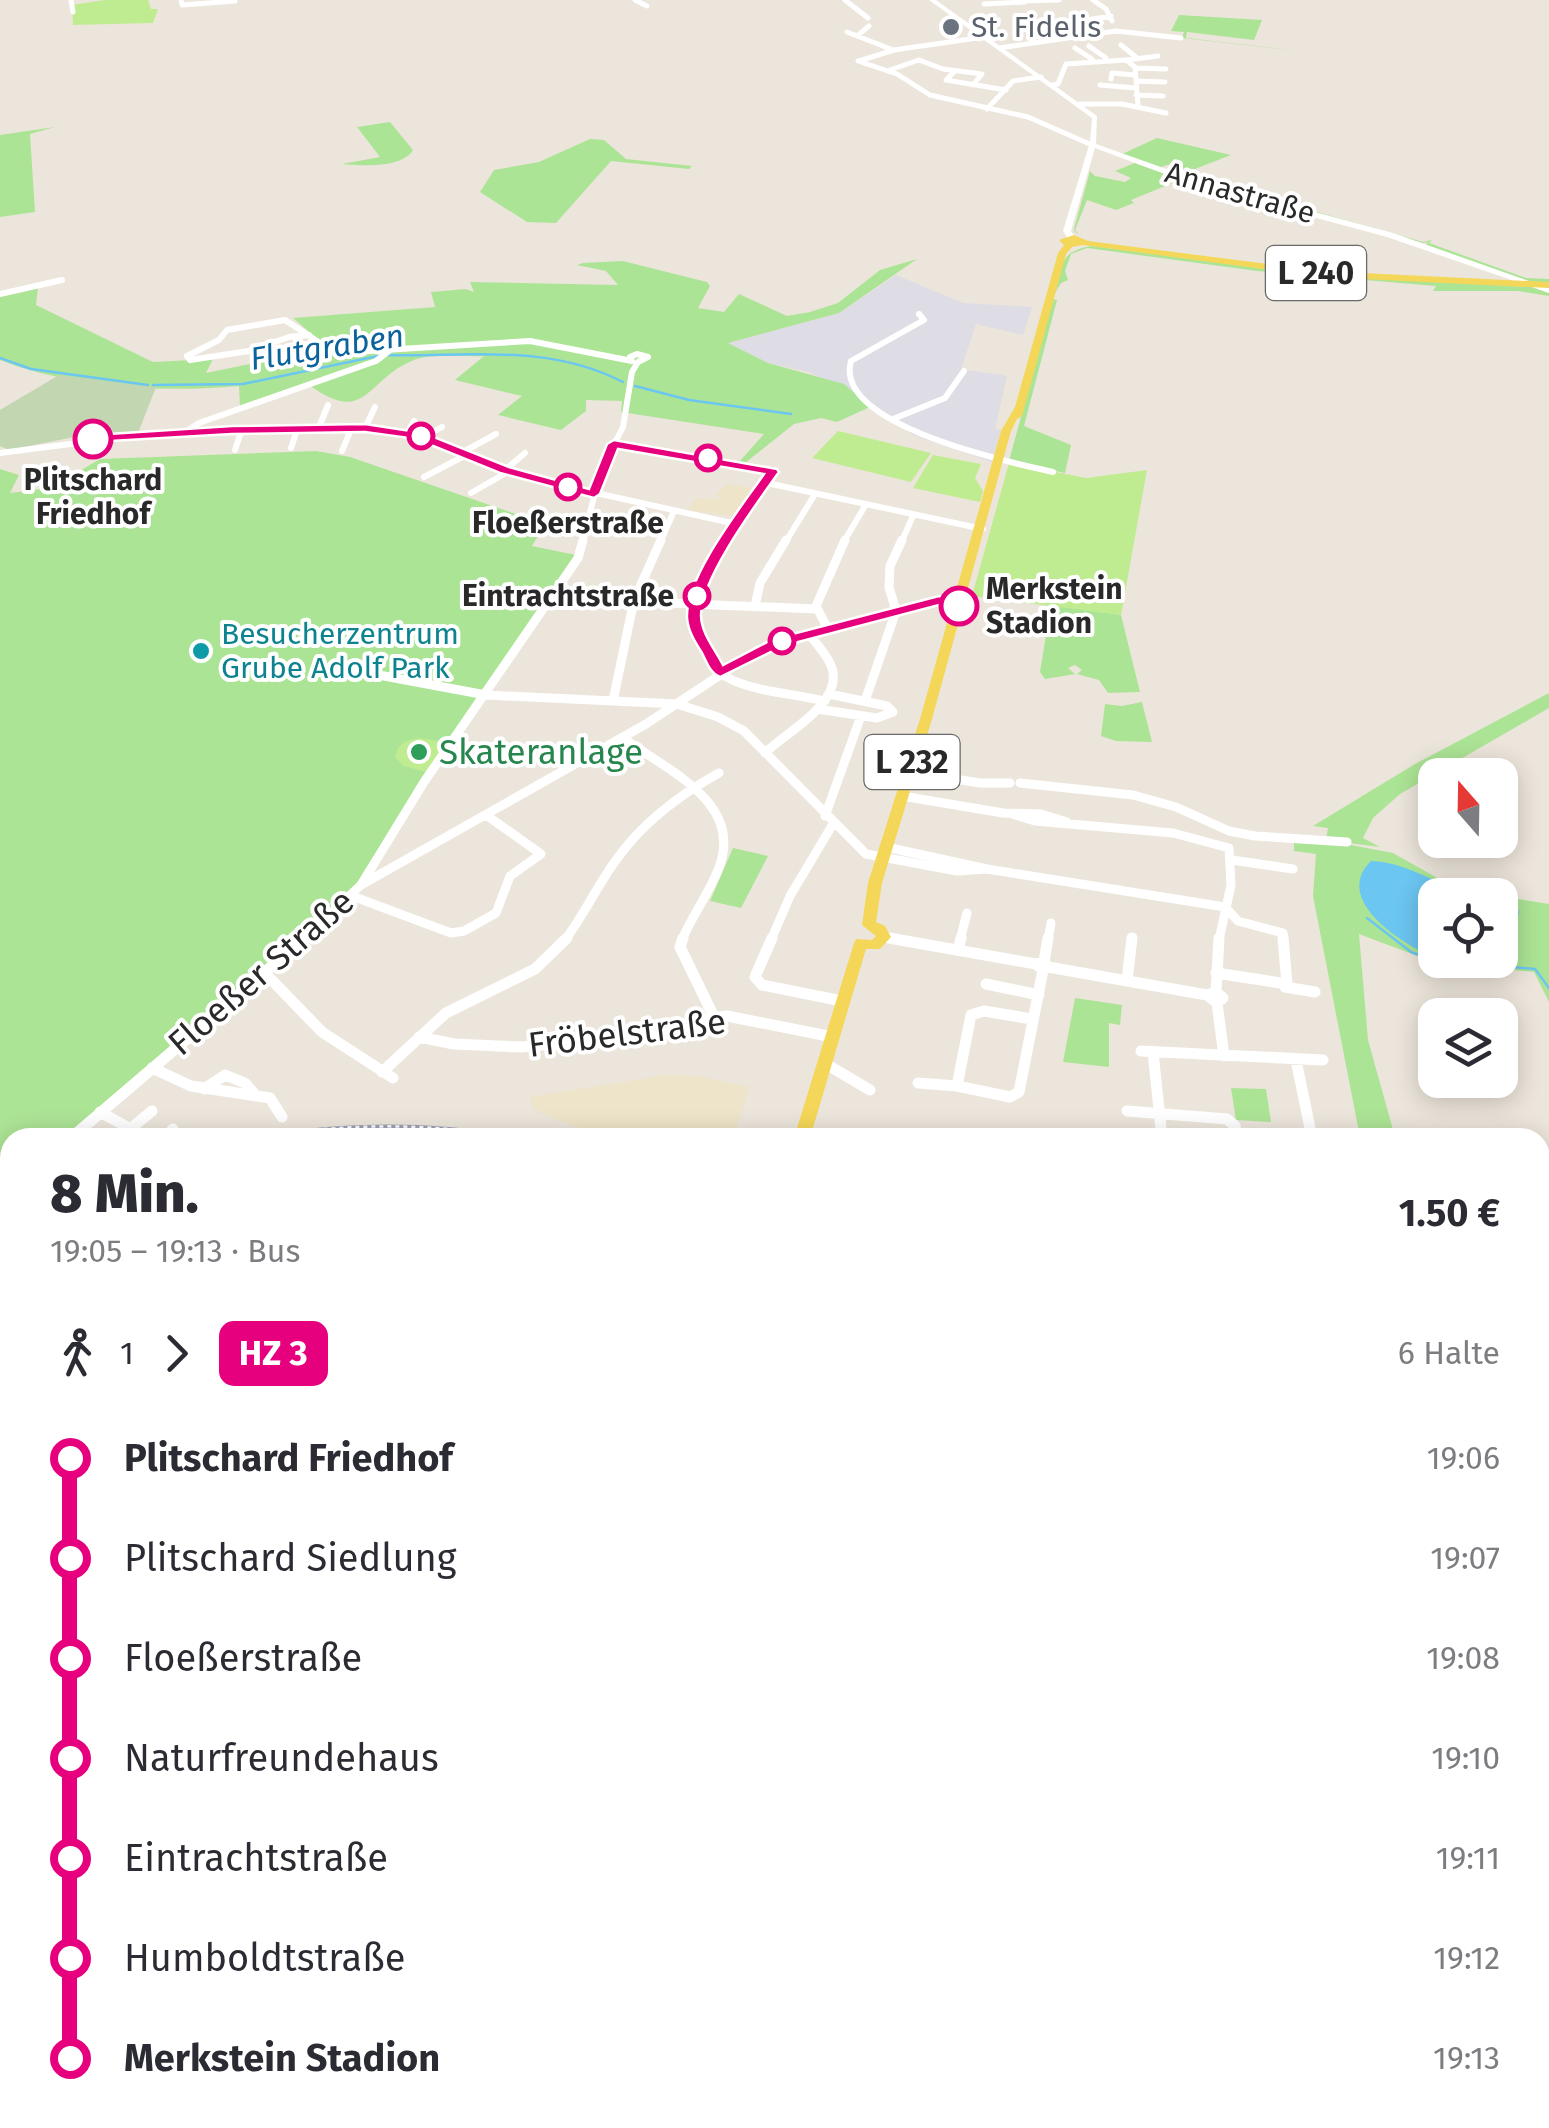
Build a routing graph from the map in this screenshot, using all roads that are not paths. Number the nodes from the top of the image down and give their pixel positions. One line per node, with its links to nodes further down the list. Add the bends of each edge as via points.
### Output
1 (72, 0): 14 (street)
2 (182, 0): 11 (street)
3 (634, 0): 13 (street)
4 (845, 0): 19 (street)
5 (932, 0): 26 (main road)
6 (976, 0): 12 (street)
7 (1059, 0): 9 (street)
8 (1093, 0): 17 (street)
9 (1022, 1): 12 (street)
10 (236, 2): 11 (street)
11 (196, 4): 15 (street)
12 (984, 4): 16 (street)
13 (648, 6)
14 (73, 12)
15 (198, 12)
16 (993, 12)
17 (1110, 16): 20 (street); 22 (street)
18 (1054, 17): 20 (street)
19 (868, 18)
20 (1064, 24): 24 (street, via 1032,30)
21 (870, 26): 25 (street)
22 (1116, 31): 27 (street); 30 (street)
23 (847, 32): 25 (street)
24 (1038, 35)
25 (857, 36): 32 (street)
26 (984, 37): 30 (main road); 32 (street)
27 (1181, 38)
28 (1121, 45): 36 (street)
29 (1089, 46): 35 (street)
30 (1000, 48): 43 (main road)
31 (1076, 48): 37 (street)
32 (894, 50): 41 (street, via 858,61)
33 (1148, 51): 36 (street, via 1157,56)
34 (1064, 54): 39 (street)
35 (1107, 58): 37 (street); 38 (street)
36 (1137, 58): 38 (street)
37 (1092, 59): 39 (street)
38 (1126, 60): 45 (street)
39 (1066, 64): 48 (street)
40 (1166, 69): 45 (street)
41 (887, 70): 42 (street, via 919,60); 54 (street, via 930,95)
42 (955, 71): 47 (street, via 946,80); 47 (street, via 982,74)
43 (1041, 77): 48 (main road); 50 (street, via 1013,81)
44 (1110, 79): 45 (street, via 1112,74)
45 (1136, 81): 46 (street); 49 (street); 51 (street); 53 (street)
46 (1164, 82)
47 (973, 85): 50 (street)
48 (1052, 85): 52 (main road)
49 (1123, 87)
50 (1006, 90): 54 (street)
51 (1163, 96)
52 (1080, 104): 53 (street); 56 (main road, via 1097,121)
53 (1138, 106): 55 (street)
54 (987, 109): 56 (street, via 1028,117)
55 (1166, 112)
56 (1092, 145): 57 (main road, L 232, via 1067,231); 60 (main road, Annastraße)
57 (1070, 241): 60 (main road, L 240, via 1322,274); 88 (main road, L 232)
58 (62, 280): 59 (street)
59 (39, 288): 61 (street); 62 (street)
60 (1549, 288)
61 (0, 294)
62 (35, 302)
63 (913, 326): 69 (street, via 862,352 847,370 858,393)
64 (309, 336): 64 (street, via 285,320 227,330 186,358); 65 (street, via 337,353)
65 (386, 354): 77 (street); 81 (street, Floeßer Straße, via 530,340 635,361)
66 (964, 372): 69 (street, via 946,400)
67 (328, 405): 72 (street)
68 (375, 407): 74 (street)
69 (893, 419): 88 (street, via 931,439)
70 (414, 421): 78 (street)
71 (298, 427): 72 (street); 76 (street); 82 (street)
72 (319, 427): 73 (street)
73 (352, 427): 74 (street); 84 (street)
74 (365, 428): 78 (street)
75 (442, 428): 80 (street)
76 (242, 430): 77 (street); 83 (street)
77 (184, 433): 87 (street)
78 (407, 434): 80 (street)
79 (496, 434): 85 (street)
80 (424, 437): 85 (street)
81 (614, 444): 92 (street, via 772,472); 94 (street, Floeßer Straße)
82 (291, 448)
83 (235, 450)
84 (342, 450)
85 (465, 452): 89 (street); 91 (street)
86 (525, 452): 89 (street)
87 (0, 453)
88 (1000, 460): 90 (street); 100 (main road, L 232)
89 (507, 471): 93 (street); 94 (street)
90 (1052, 472)
91 (424, 478)
92 (767, 482): 95 (street); 99 (street)
93 (471, 493)
94 (594, 494): 97 (street); 101 (street, Floeßer Straße, via 578,558)
95 (815, 494): 96 (street); 105 (street, via 760,583)
96 (865, 506): 98 (street); 106 (street, via 839,550)
97 (674, 511): 99 (street); 103 (street)
98 (913, 516): 100 (street); 107 (street, via 888,577)
99 (736, 524): 104 (street)
100 (981, 529): 102 (main road, L 232)
101 (558, 591): 103 (street); 112 (street, Floeßer Straße)
102 (961, 597): 107 (street); 121 (main road, L 232)
103 (634, 600): 104 (street); 114 (street)
104 (696, 604): 105 (street); 111 (street, via 696,630)
105 (755, 606): 106 (street)
106 (817, 610): 108 (street)
107 (896, 612): 108 (street); 115 (street)
108 (828, 629): 109 (street)
109 (809, 634): 111 (street, via 758,650); 113 (street, via 834,674)
110 (340, 668): 112 (street)
111 (720, 672): 113 (street, via 760,689); 116 (street)
112 (486, 694): 114 (street); 133 (street, Floeßer Straße)
113 (827, 698): 115 (street); 117 (street)
114 (613, 701): 116 (street)
115 (866, 701): 118 (street, via 892,712)
116 (677, 704): 119 (street); 120 (street, via 733,723)
117 (817, 709): 118 (street); 120 (street)
118 (861, 716): 127 (street)
119 (623, 738): 123 (street); 125 (street)
120 (766, 754): 127 (street)
121 (909, 772): 124 (main road, L 232); 126 (street, via 1133,795)
122 (720, 773): 123 (street)
123 (695, 786): 153 (street, via 713,804 727,842 680,946); 155 (street, via 636,834 584,918 544,962 452,1008)
124 (902, 796): 128 (street, via 1044,823); 130 (main road, L 232)
125 (486, 816): 133 (street); 134 (street, via 540,854 510,876 496,913 451,933)
126 (1196, 817): 128 (street); 129 (street, via 1255,836)
127 (829, 820): 130 (street, via 866,854); 152 (street, via 755,977 762,986)
128 (1179, 837): 131 (street, via 1229,848)
129 (1347, 842)
130 (884, 853): 135 (street, via 957,871 986,868); 138 (main road, L 232)
131 (1232, 860): 132 (street); 135 (street)
132 (1293, 869)
133 (360, 885): 134 (street, Floeßer Straße)
134 (352, 896): 144 (street, Floeßer Straße)
135 (1225, 907): 145 (street); 148 (street, via 1238,921 1283,934)
136 (968, 913): 142 (street)
137 (1051, 923): 143 (street)
138 (869, 925): 139 (main road); 141 (main road, L 232, via 856,932)
139 (884, 937): 141 (main road); 142 (street)
140 (1132, 938): 146 (street)
141 (861, 942): 152 (main road, L 232)
142 (958, 950): 143 (street)
143 (1043, 966): 146 (street); 150 (street)
144 (263, 971): 155 (street, via 301,1017 388,1075); 161 (street, Floeßer Straße)
145 (1216, 972): 148 (street); 151 (street)
146 (1126, 980): 151 (street)
147 (986, 984): 150 (street)
148 (1285, 986): 149 (street)
149 (1315, 992)
150 (1039, 995): 154 (street)
151 (1214, 997): 157 (street)
152 (842, 1001): 156 (main road, L 232)
153 (714, 1017): 155 (street, Fröbelstraße, via 521,1047); 156 (street, Fröbelstraße)
154 (1032, 1019): 163 (street, via 971,1015); 163 (street, via 1015,1096)
155 (419, 1037)
156 (833, 1037): 160 (main road, L 232)
157 (1224, 1056): 158 (street); 170 (street, via 1147,1051)
158 (1296, 1060): 159 (street); 178 (street)
159 (1323, 1060)
160 (826, 1064): 165 (street); 175 (main road, L 232)
161 (152, 1068): 164 (street); 168 (street, Floeßer Straße)
162 (918, 1083): 163 (street)
163 (957, 1086)
164 (204, 1090): 166 (street); 166 (street, via 224,1075)
165 (870, 1090)
166 (256, 1096): 171 (street, via 275,1101)
167 (152, 1111): 174 (street)
168 (100, 1112): 172 (street, Floeßer Straße); 173 (street)
169 (1127, 1112): 170 (street)
170 (1159, 1114): 176 (street); 177 (street, via 1227,1119)
171 (282, 1117)
172 (82, 1128)
173 (128, 1128)
174 (131, 1128)
175 (805, 1128)
176 (1161, 1128)
177 (1235, 1128)
178 (1310, 1128)

